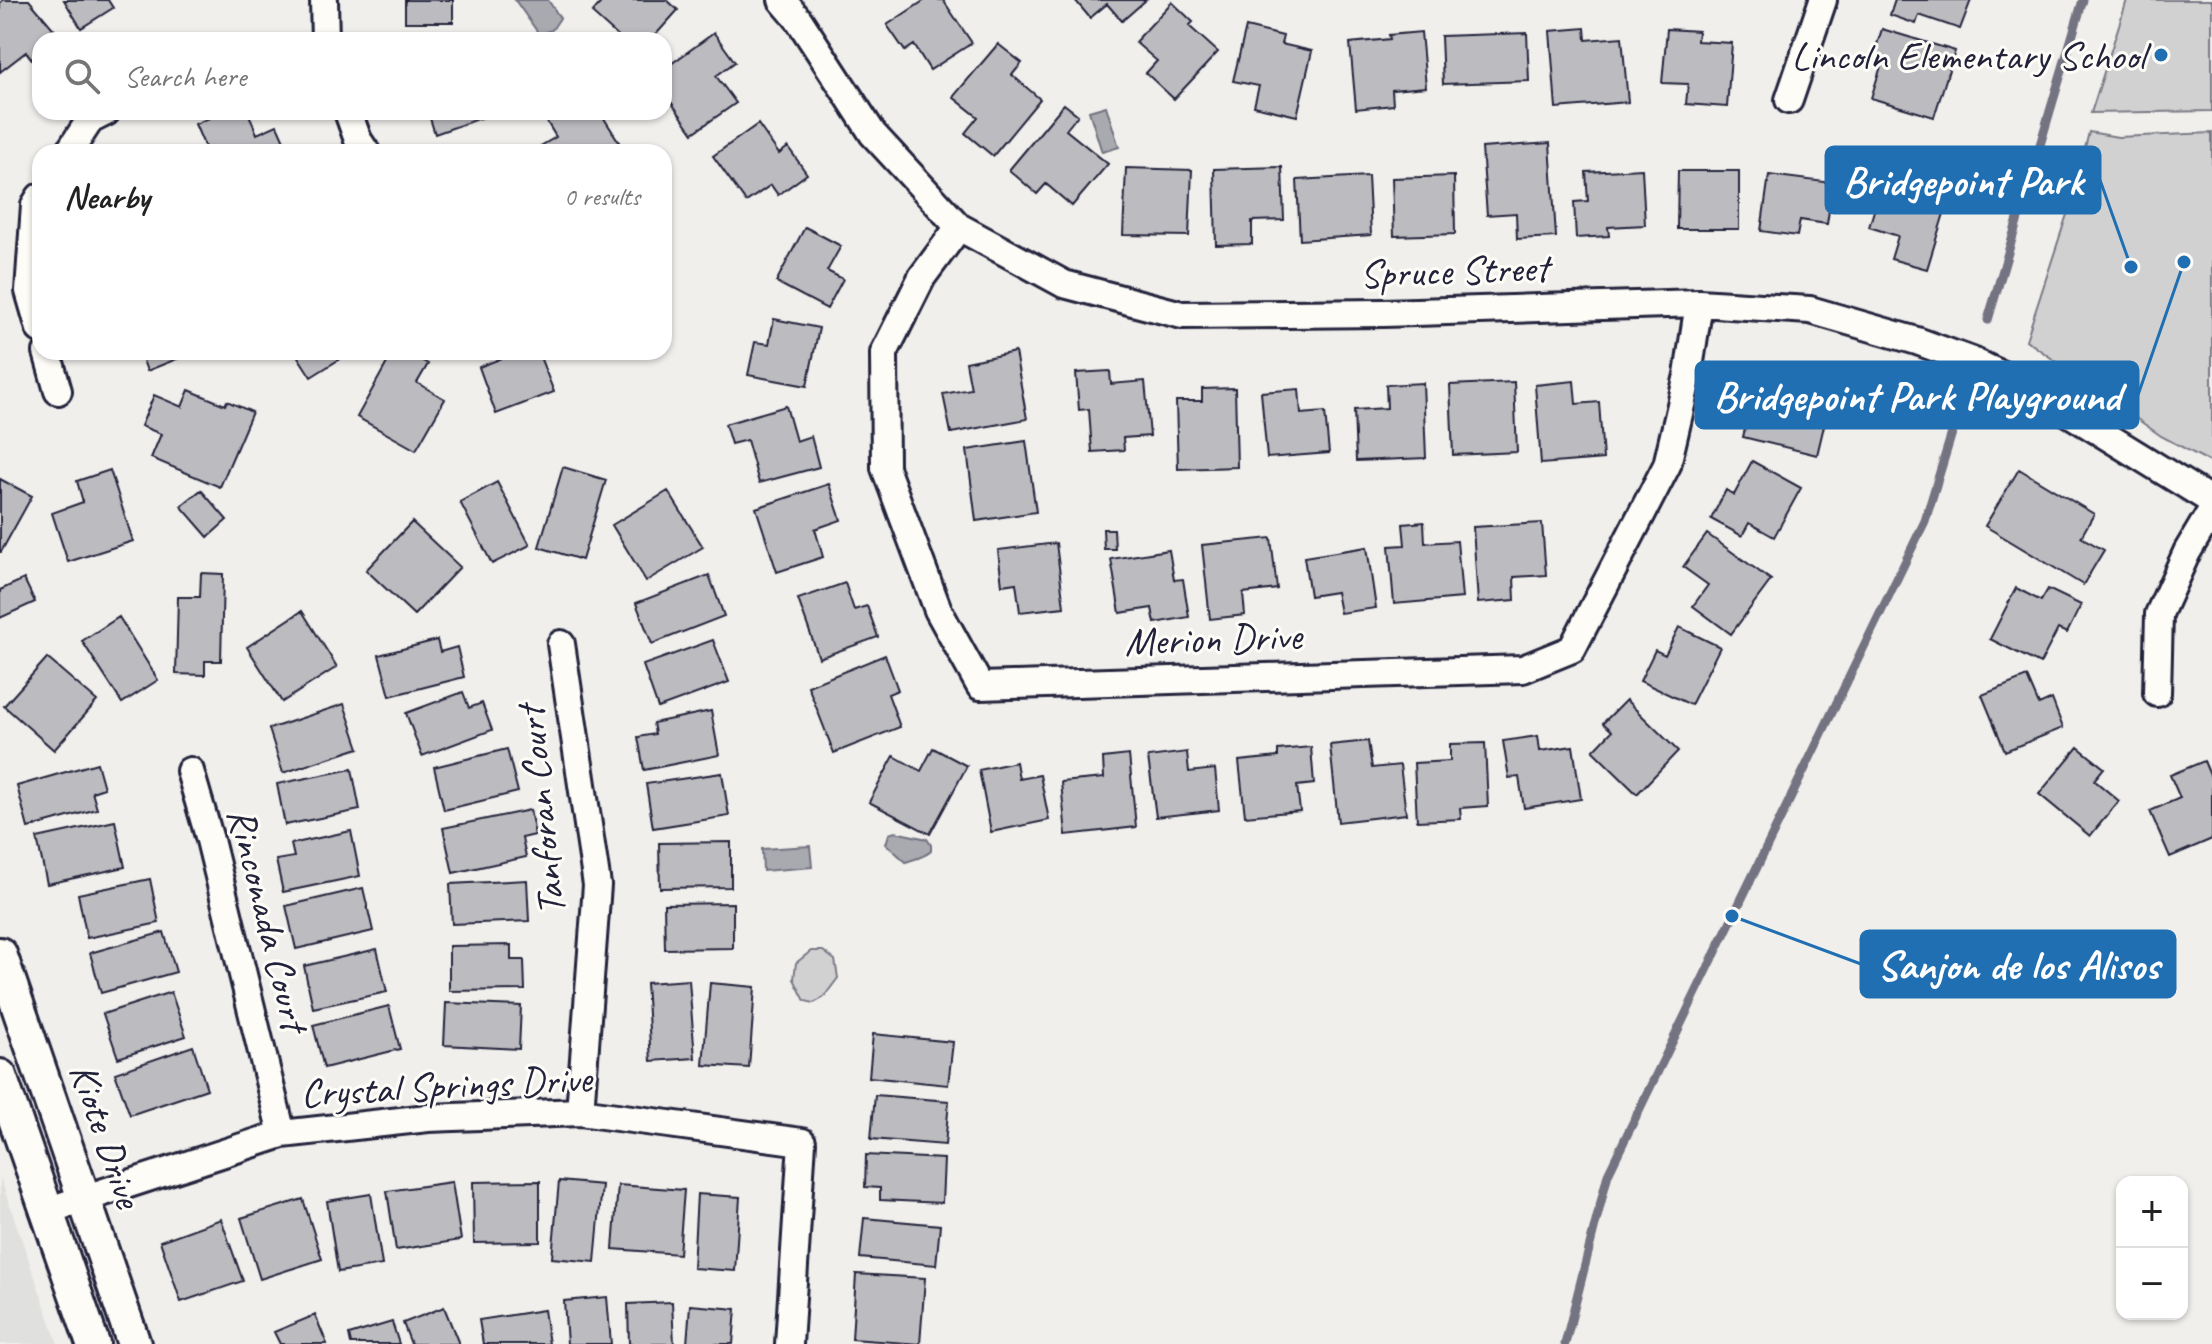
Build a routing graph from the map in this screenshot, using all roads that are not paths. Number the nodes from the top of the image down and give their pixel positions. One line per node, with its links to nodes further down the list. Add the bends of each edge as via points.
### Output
1 (324, 0): 4 (street)
2 (782, 0): 10 (street, Spruce Street, via 873,134)
3 (1823, 0): 5 (street)
4 (325, 32)
5 (1789, 100)
6 (90, 120): 8 (street)
7 (351, 120): 9 (street)
8 (74, 144)
9 (361, 144)
10 (959, 227): 13 (street, Spruce Street, via 1064,284 1182,315); 13 (street, Merion Drive, via 922,277 884,353 885,468 938,610 980,686 1523,669 1572,649 1667,465)
11 (32, 248): 12 (street)
12 (32, 301)
13 (1699, 303): 16 (street, Spruce Street, via 1810,310 1972,361 2024,385)
14 (49, 360): 15 (street)
15 (58, 391)
16 (2212, 501)
17 (2212, 510): 19 (street, via 2159,614)
18 (561, 644): 23 (street, Tanforan Court, via 597,885)
19 (2157, 693)
20 (190, 771): 24 (street, Rinconada Court)
21 (0, 954): 25 (street, Kiote Drive)
22 (0, 1076): 26 (street, Kiote Drive)
23 (580, 1112): 24 (street, Crystal Springs Drive, via 428,1118); 29 (street, Crystal Springs Drive, via 802,1142)
24 (282, 1134): 25 (street, Crystal Springs Drive)
25 (84, 1199): 26 (street, Crystal Springs Drive); 28 (street, Kiote Drive)
26 (46, 1211): 27 (street, Kiote Drive)
27 (93, 1344)
28 (134, 1344)
29 (789, 1344)

